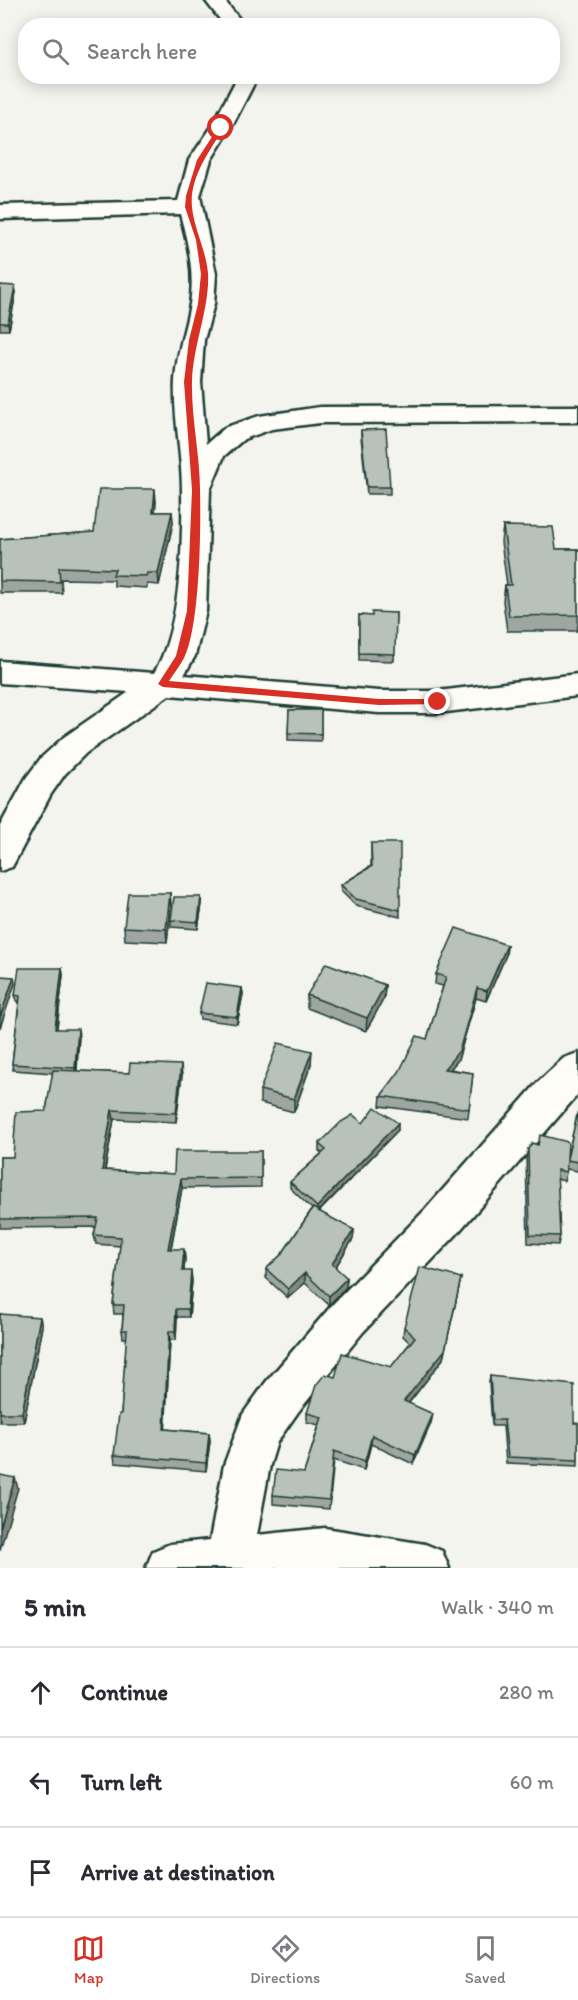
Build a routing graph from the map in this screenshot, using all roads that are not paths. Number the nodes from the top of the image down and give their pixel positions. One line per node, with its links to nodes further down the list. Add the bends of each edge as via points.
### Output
1 (214, 0): 2 (street)
2 (230, 18)
3 (244, 84): 4 (street, via 200,160)
4 (189, 207): 5 (street); 7 (street, via 204,274 188,382)
5 (0, 212)
6 (578, 414): 7 (street, via 320,415 268,422 235,434 212,452)
7 (196, 490): 9 (street, via 191,611 180,656)
8 (0, 672): 9 (street)
9 (163, 684): 10 (street, via 379,702 438,702); 11 (street, via 75,745 53,766)
10 (578, 685)
11 (0, 858)
12 (578, 1068): 13 (street, via 348,1318 259,1430 247,1466)
13 (229, 1562): 14 (street); 15 (street, via 324,1552)
14 (170, 1568)
15 (425, 1568)

